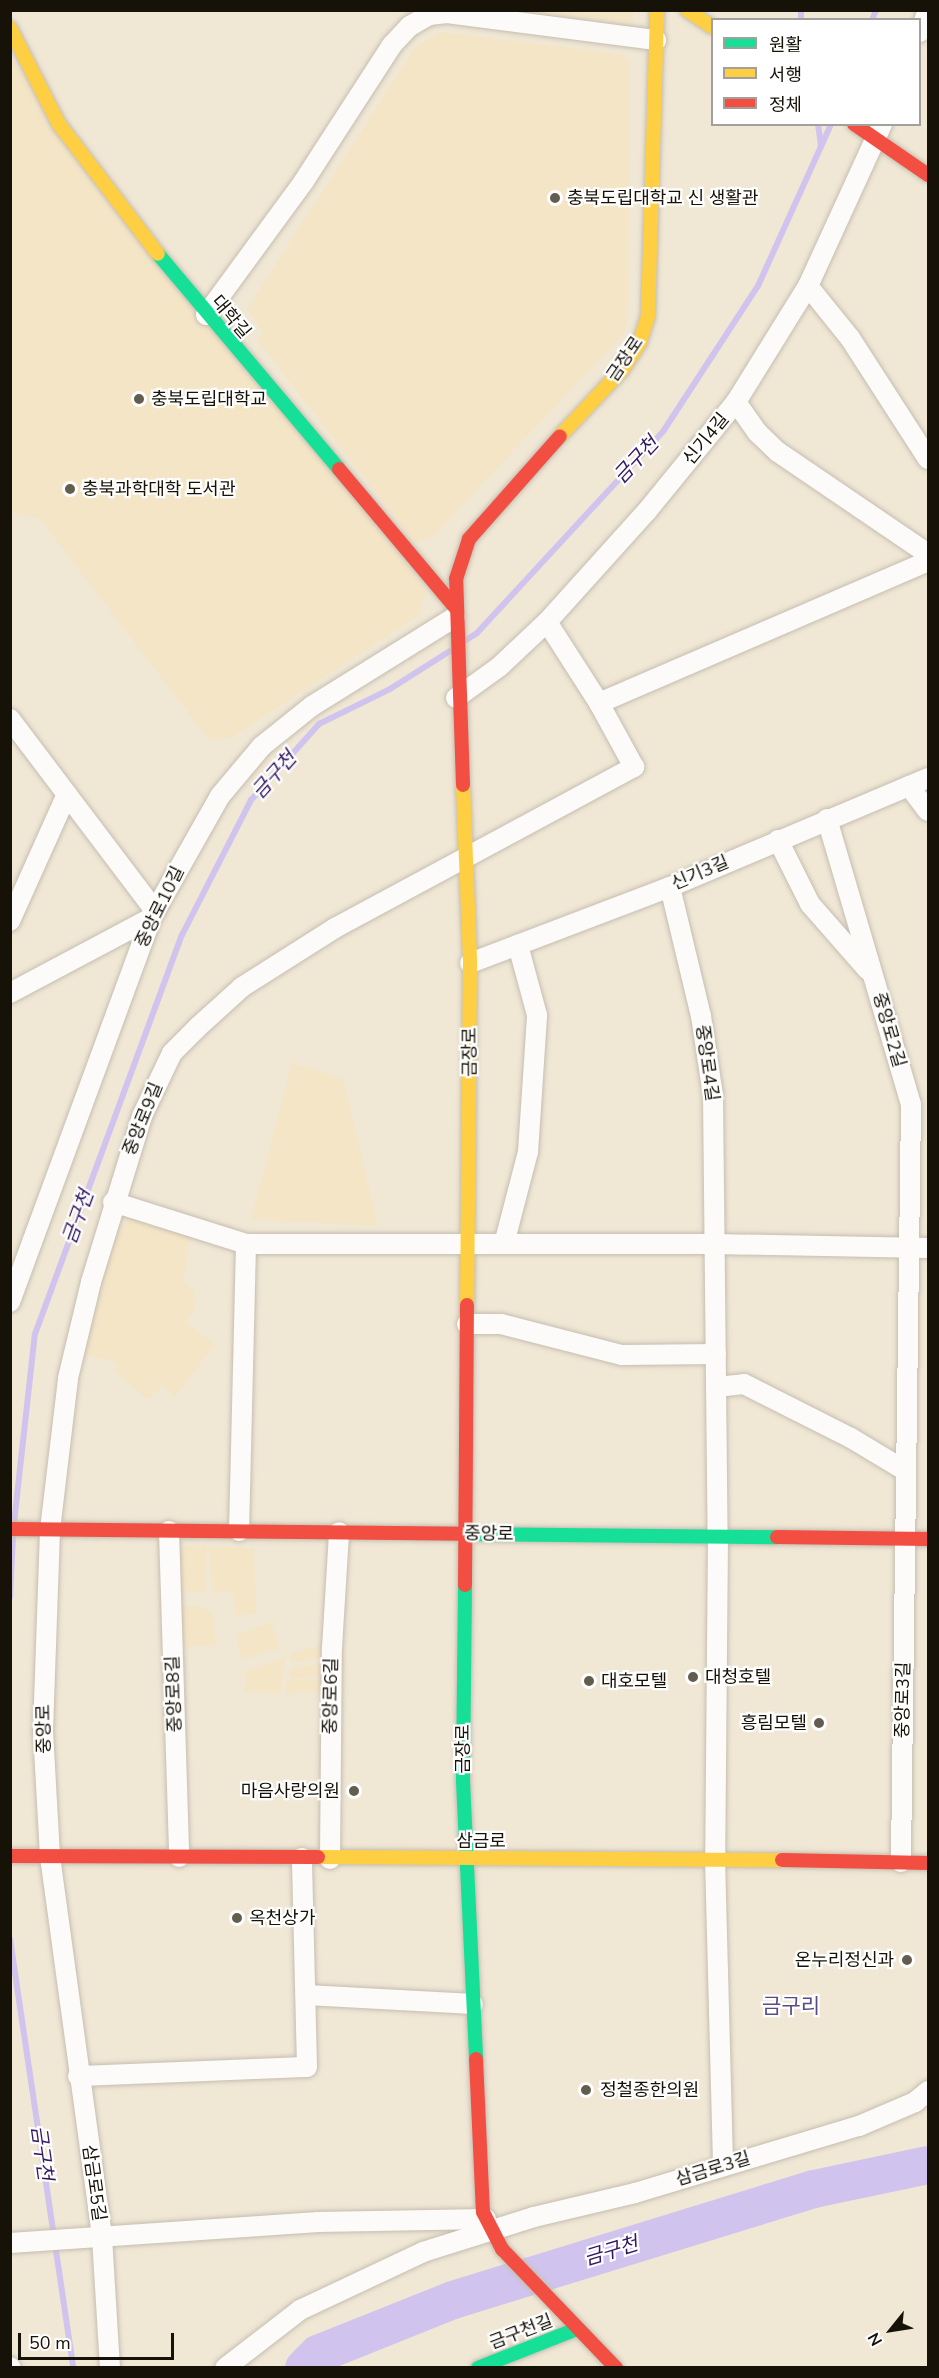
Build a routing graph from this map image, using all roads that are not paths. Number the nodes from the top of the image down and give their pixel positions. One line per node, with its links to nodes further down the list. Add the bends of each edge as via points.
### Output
1 (657, 10): 8 (main road, 금장로)
2 (687, 10): 5 (main road)
3 (928, 10): 7 (street)
4 (406, 18): 8 (street, via 447,13); 13 (street, via 304,181)
5 (711, 26)
6 (10, 28): 13 (main road, 대학길, via 59,124)
7 (921, 29)
8 (656, 40): 18 (main road, 금장로, via 648,316 640,342 622,370 499,501 469,539 456,579)
9 (860, 126): 10 (main road)
10 (879, 132): 11 (main road); 12 (street, 신기4길)
11 (928, 175)
12 (808, 286): 14 (street, 신기4길); 15 (street, via 850,338)
13 (206, 315): 18 (main road, 대학길)
14 (736, 402): 16 (street, via 757,432 778,452); 19 (street, 신기4길, via 647,511)
15 (928, 459)
16 (928, 554)
17 (928, 561): 21 (street)
18 (455, 612): 20 (main road, 금장로); 31 (street, 중앙로10길, via 312,706 262,746 220,796)
19 (547, 622): 20 (street, 신기4길, via 499,667); 21 (street)
20 (456, 692): 29 (main road, 금장로)
21 (599, 703): 29 (street, via 634,767)
22 (10, 719): 25 (street)
23 (928, 778): 24 (street, 신기3길)
24 (909, 786): 26 (street); 27 (street, 신기3길)
25 (67, 794): 31 (street); 32 (street)
26 (928, 811)
27 (827, 819): 28 (street, 신기3길); 35 (street, 중앙로2길)
28 (778, 840): 30 (street, 신기3길); 35 (street, via 810,903)
29 (464, 860): 34 (main road, 금장로); 38 (street, 중앙로9길, via 335,928 242,987 199,1026 172,1053 142,1116)
30 (670, 887): 33 (street, 신기3길); 41 (street, 중앙로4길, via 701,1016 713,1095)
31 (153, 915): 36 (street); 45 (street, 중앙로10길)
32 (10, 921)
33 (518, 945): 34 (street, 신기3길); 40 (street, via 537,1015 528,1152)
34 (470, 963): 39 (main road, 금장로)
35 (872, 974): 37 (street, 중앙로2길)
36 (10, 993)
37 (920, 1103): 43 (street, 중앙로2길)
38 (113, 1202): 42 (street); 51 (street, 중앙로9길, via 68,1378)
39 (469, 1244): 40 (street); 42 (street); 46 (main road, 금장로)
40 (504, 1244): 41 (street)
41 (715, 1244): 43 (street); 47 (street, 중앙로4길)
42 (246, 1245): 53 (street)
43 (908, 1247): 44 (street); 49 (street, 중앙로2길)
44 (928, 1248)
45 (10, 1302)
46 (467, 1324): 47 (street, via 501,1324 622,1354); 55 (main road, 금장로)
47 (716, 1354): 48 (street, 중앙로4길)
48 (716, 1387): 49 (street, via 744,1384 851,1438); 56 (street, 중앙로4길)
49 (906, 1471): 57 (street, 중앙로2길)
50 (10, 1529): 51 (main road, 중앙로)
51 (50, 1530): 52 (main road, 중앙로); 60 (street, 중앙로)
52 (169, 1531): 53 (main road, 중앙로); 61 (street, 중앙로8길)
53 (239, 1531): 54 (main road, 중앙로)
54 (339, 1532): 55 (main road, 중앙로); 64 (street, 중앙로6길, via 331,1659)
55 (463, 1534): 56 (main road, 중앙로); 65 (main road, 금장로)
56 (718, 1537): 57 (main road, 중앙로); 63 (street, 중앙로4길)
57 (906, 1538): 58 (main road, 중앙로); 66 (street, 중앙로3길)
58 (928, 1539)
59 (10, 1856): 60 (main road, 삼금로)
60 (42, 1856): 61 (main road, 삼금로); 70 (street, 삼금로5길)
61 (179, 1857): 62 (main road, 삼금로)
62 (302, 1857): 64 (main road, 삼금로); 68 (street)
63 (715, 1858): 65 (main road, 삼금로); 66 (main road, 삼금로); 72 (street, 중앙로4길)
64 (330, 1859): 65 (main road, 삼금로)
65 (466, 1859): 69 (main road, 금장로)
66 (901, 1862): 67 (main road, 삼금로)
67 (928, 1863)
68 (307, 1995): 69 (street); 70 (street, via 306,2067)
69 (472, 2004): 73 (main road, 금장로)
70 (78, 2076): 74 (street, 삼금로5길)
71 (928, 2091): 72 (street, 삼금로3길, via 915,2102 859,2126)
72 (723, 2166): 73 (street, 삼금로3길)
73 (488, 2225): 74 (street, 삼금로5길, via 318,2222); 76 (main road, 금장로, via 502,2249); 78 (street, via 341,2288 300,2310)
74 (95, 2236): 75 (street); 77 (street)
75 (10, 2243)
76 (577, 2329): 79 (main road, 금구천길); 80 (main road)
77 (110, 2367)
78 (225, 2367)
79 (478, 2367)
80 (616, 2367)

